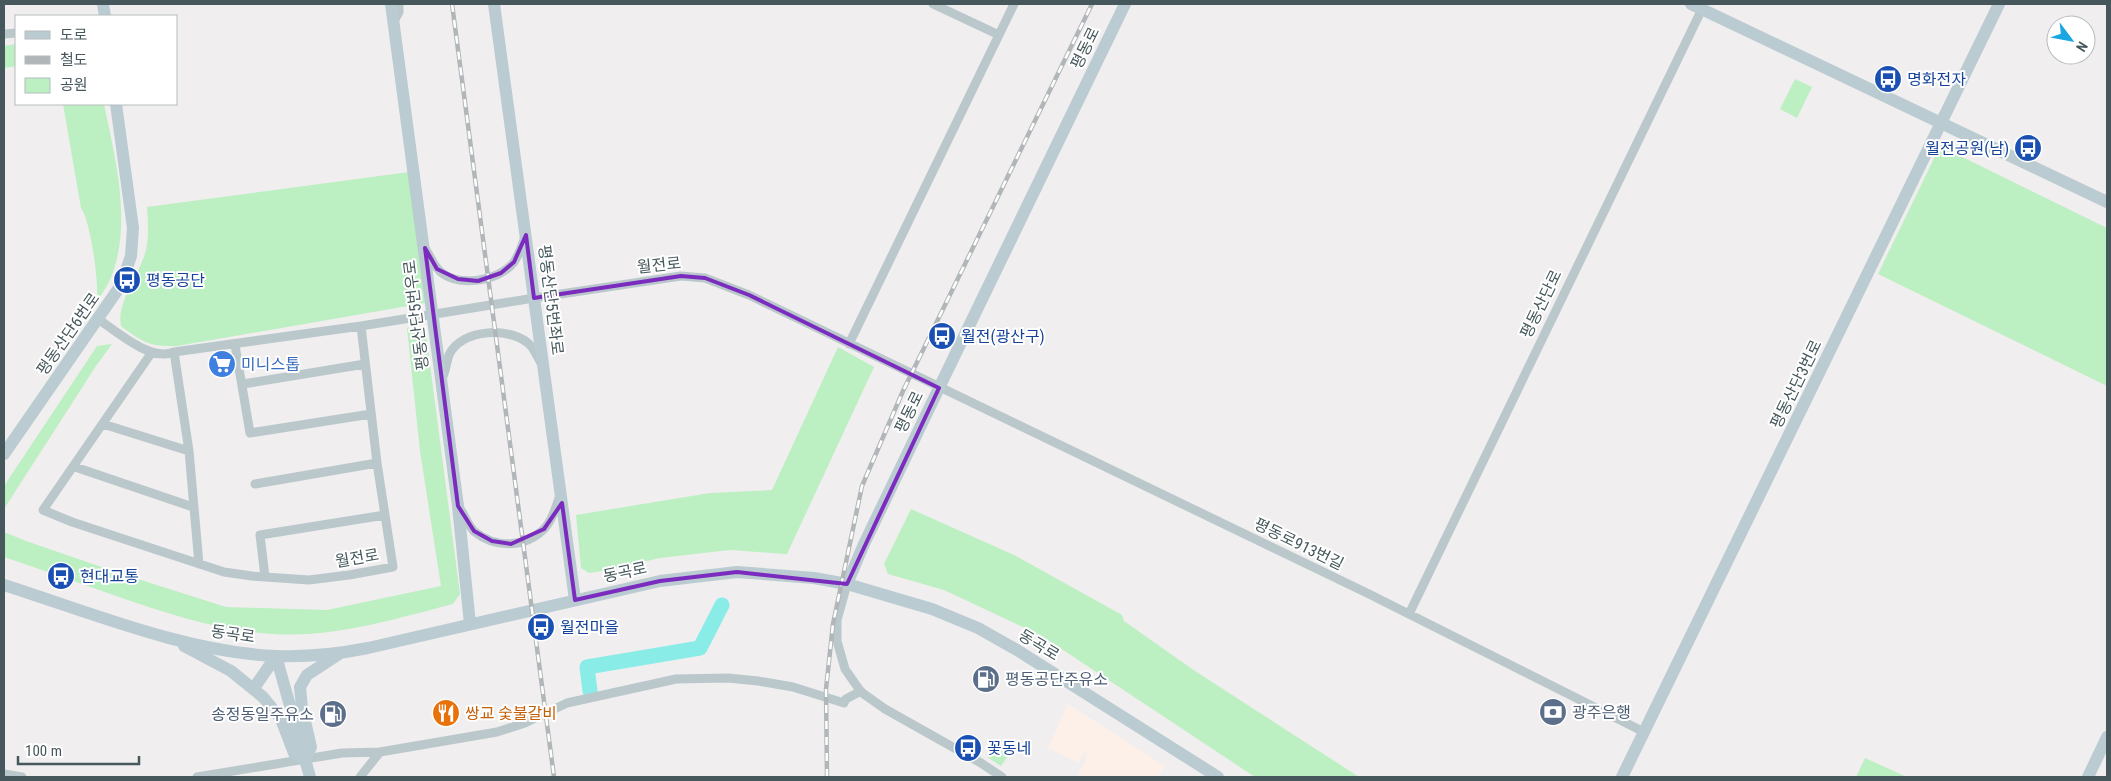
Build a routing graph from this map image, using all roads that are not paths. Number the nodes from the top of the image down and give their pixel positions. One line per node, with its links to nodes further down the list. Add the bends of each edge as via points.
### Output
1 (391, 4): 9 (street, 평동산단5번우로)
2 (399, 4): 9 (street)
3 (494, 4): 14 (street, 평동산단5번좌로)
4 (933, 4): 10 (street)
5 (1014, 4): 10 (street)
6 (1125, 4): 28 (street, 평동로)
7 (1999, 4): 12 (street, 평동산단3번로)
8 (1697, 6): 12 (street, 평동산단로); 45 (street, 평동산단로)
9 (394, 21): 15 (street, 평동산단5번우로)
10 (999, 36): 20 (street)
11 (116, 105): 18 (street, 평동산단6번로, via 133,228 130,256 121,285)
12 (1942, 122): 13 (street, 평동산단로); 52 (street, 평동산단3번로)
13 (2107, 202)
14 (526, 235): 15 (street, via 514,262 501,273 478,281 458,279 437,269); 16 (street, 평동산단5번좌로)
15 (425, 248): 17 (street, 평동산단5번우로)
16 (534, 298): 17 (street, 월전로); 20 (street, 월전로, via 680,276 705,278 749,295); 25 (street, 평동산단5번좌로)
17 (431, 314): 19 (street, 월전로); 26 (street, 평동산단5번우로)
18 (98, 319): 22 (street, 월전로); 32 (street, 평동산단6번로)
19 (361, 326): 21 (street, 월전로); 24 (street, 월전로)
20 (849, 344): 28 (street, 월전로)
21 (235, 345): 23 (street, 월전로); 27 (street)
22 (152, 352): 23 (street, 월전로, via 168,355); 30 (street, 월전로)
23 (174, 352): 31 (street)
24 (365, 364): 27 (street); 29 (street, 월전로)
25 (543, 365): 26 (street, via 531,346 518,338 504,332 474,335 449,354); 36 (street, 평동산단5번좌로)
26 (440, 383): 37 (street, 평동산단5번우로)
27 (243, 384): 29 (street, via 250,433)
28 (939, 388): 42 (street, 평동로); 45 (street, 평동로913번길)
29 (371, 414): 33 (street, 월전로)
30 (102, 424): 31 (street); 34 (street, 월전로)
31 (189, 450): 38 (street)
32 (4, 454)
33 (377, 463): 35 (street); 39 (street, 월전로)
34 (75, 467): 38 (street); 40 (street, 월전로, via 43,510)
35 (255, 484)
36 (560, 493): 37 (street, via 544,529 532,538 511,544 492,541 474,531); 44 (street, 평동산단5번좌로)
37 (458, 506): 46 (street, 평동산단5번우로)
38 (192, 507): 40 (street)
39 (385, 515): 41 (street, via 260,535); 41 (street, 월전로, via 393,567 308,580)
40 (199, 564): 41 (street, 월전로, via 224,572)
41 (265, 577)
42 (847, 584): 44 (street, 동곡로, via 737,572 660,581); 51 (street, 평동로, via 837,620 837,641 845,669); 62 (street, 동곡로, via 932,609 978,628)
43 (4, 585): 47 (street, 동곡로)
44 (575, 600): 46 (street, 동곡로)
45 (1409, 614): 52 (street, 평동로913번길)
46 (470, 624): 48 (street, 동곡로)
47 (169, 638): 49 (street, 동곡로, via 219,650); 50 (street, via 231,671)
48 (341, 653): 49 (street, 동곡로); 55 (street, via 307,675 300,687 311,747)
49 (276, 656): 50 (street); 55 (street)
50 (254, 688): 55 (street, via 281,719 294,753)
51 (860, 691): 54 (street, via 844,703 793,687 758,681 676,679 584,698 497,732); 61 (street, 평동로)
52 (1644, 732): 63 (street, 평동산단3번로)
53 (2107, 737): 64 (street)
54 (380, 752): 55 (street, via 342,753); 60 (street)
55 (305, 760): 58 (street); 59 (street)
56 (4, 774): 57 (street)
57 (22, 777)
58 (204, 777)
59 (310, 777)
60 (360, 777)
61 (1002, 777)
62 (1218, 777)
63 (1622, 777)
64 (2088, 777)

